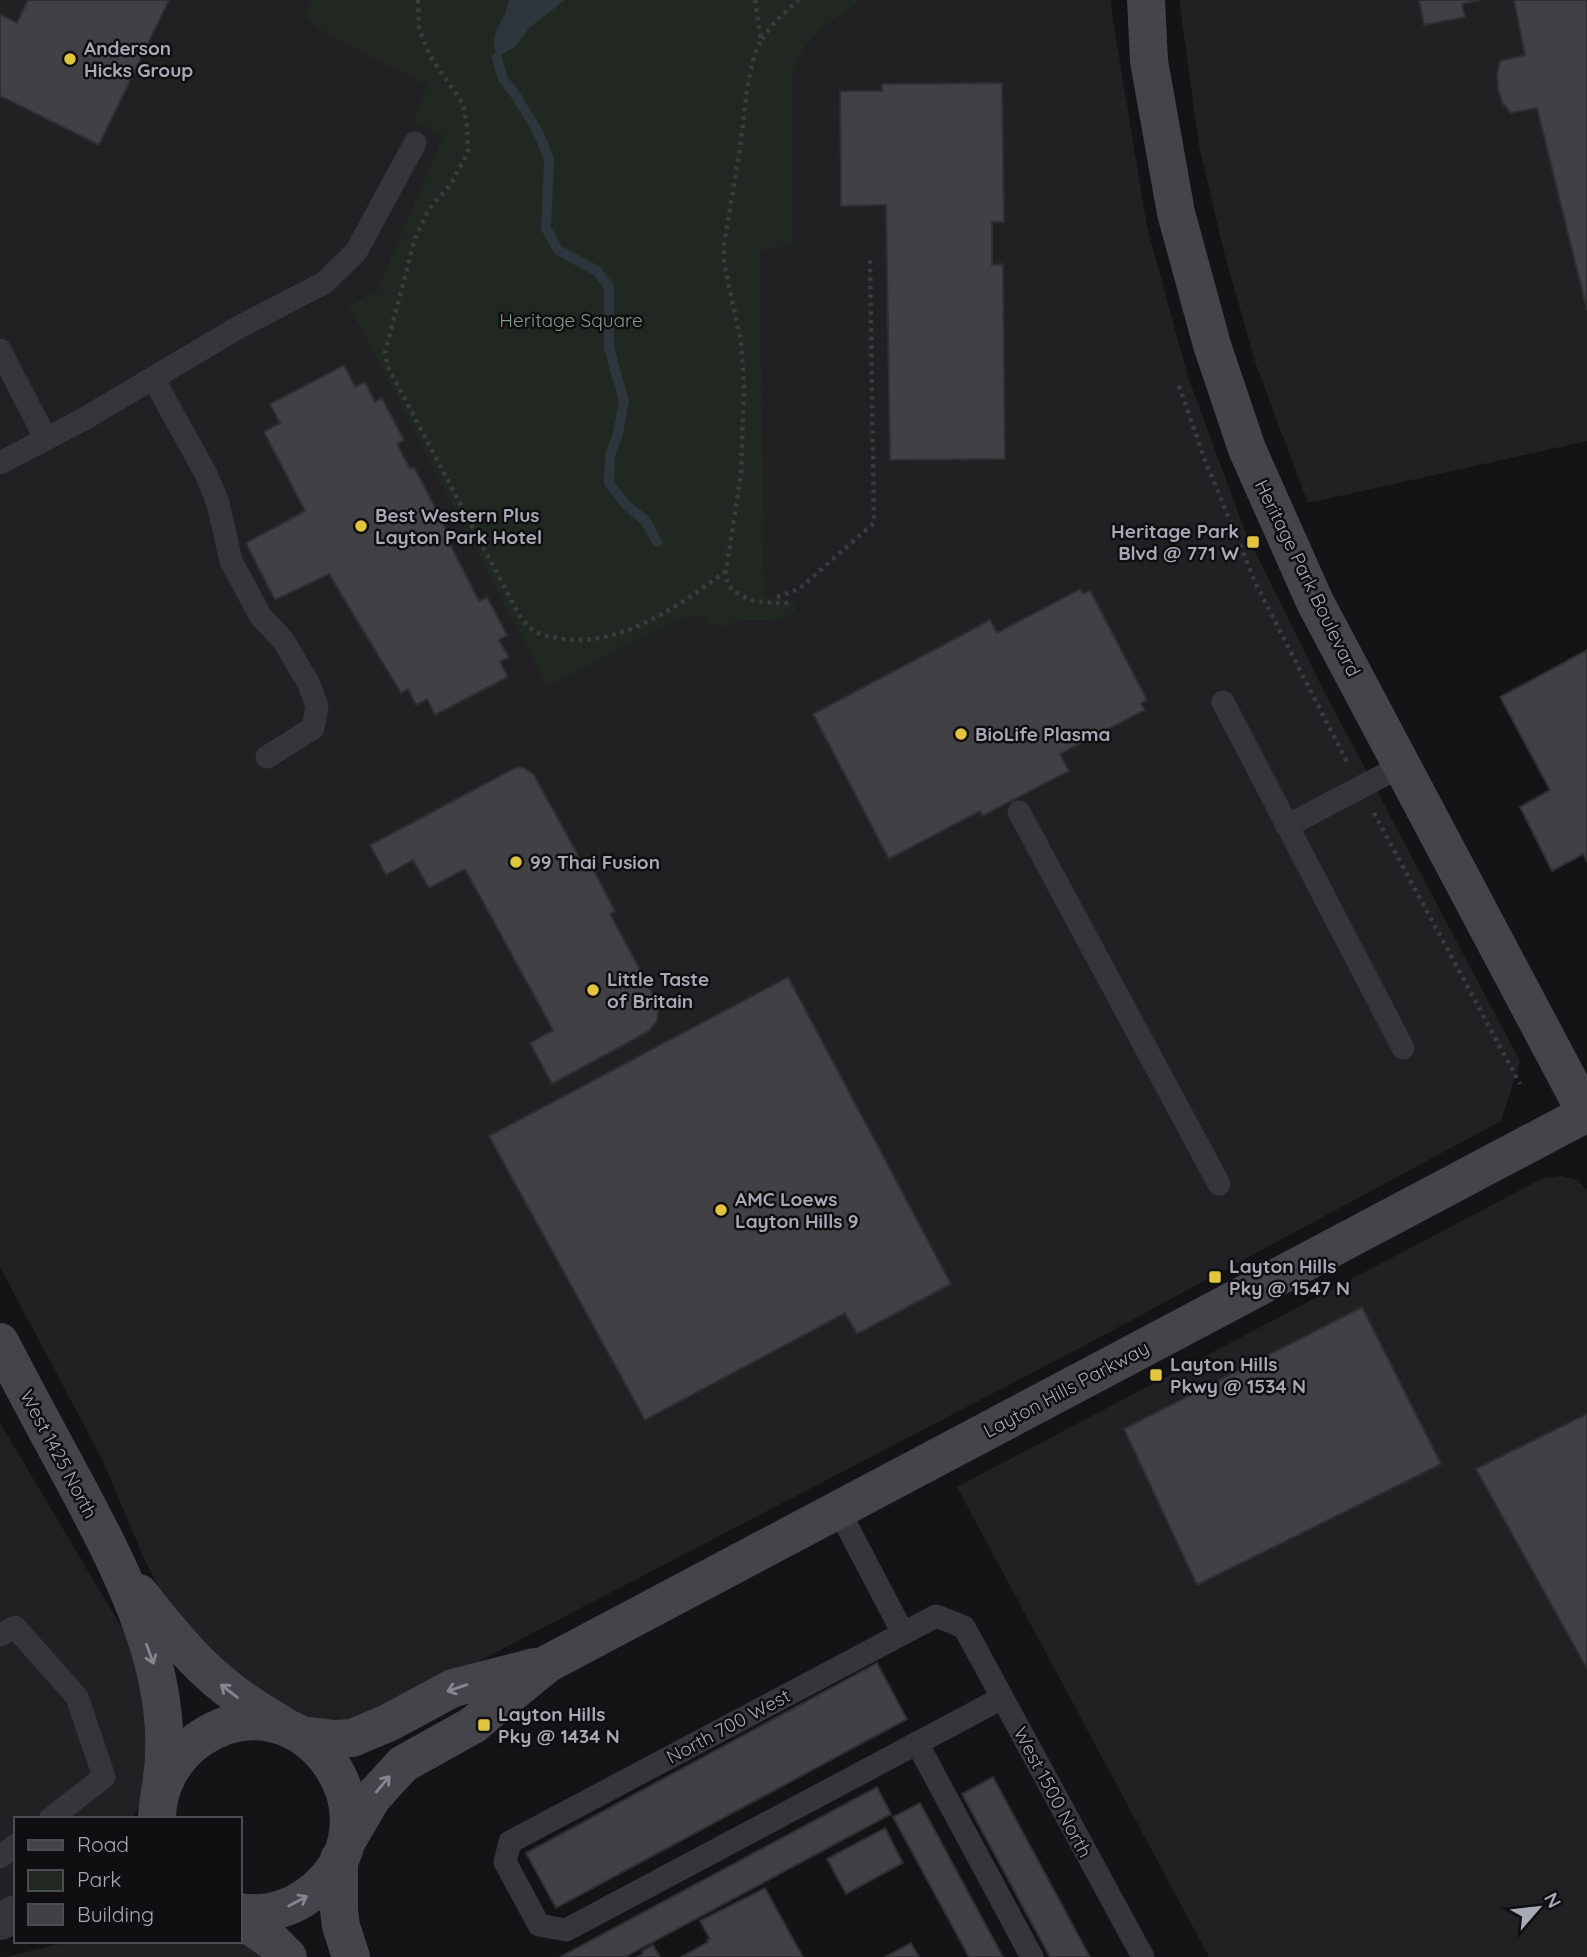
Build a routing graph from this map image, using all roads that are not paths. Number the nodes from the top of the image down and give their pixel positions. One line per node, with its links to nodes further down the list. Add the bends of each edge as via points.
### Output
1 (1146, 0): 9 (street, Heritage Park Boulevard, via 1149,61 1176,213 1242,436 1315,602)
2 (415, 143): 4 (lane, via 356,252 324,283)
3 (0, 350): 5 (lane)
4 (153, 378): 5 (lane); 8 (lane, via 206,474 218,503 231,561 261,617 283,640 317,706 313,728)
5 (46, 439): 6 (lane)
6 (0, 463)
7 (1223, 702): 11 (lane)
8 (267, 757)
9 (1401, 766): 11 (lane); 13 (street, Heritage Park Boulevard)
10 (1019, 812): 14 (lane)
11 (1287, 826): 12 (lane)
12 (1403, 1048)
13 (1587, 1114): 16 (street, Layton Hills Parkway)
14 (1219, 1184)
15 (0, 1342): 17 (street, West 1425 North)
16 (838, 1509): 19 (lane); 21 (street, Layton Hills Parkway)
17 (119, 1566): 23 (street, West 1425 North, one-way to 17, via 236,1697 198,1665); 25 (street, West 1425 North, one-way to 25, via 160,1686 165,1744)
18 (964, 1627): 19 (lane, North 700 West, via 936,1616); 22 (lane, West 1500 North)
19 (903, 1633): 24 (lane, North 700 West, via 510,1842 505,1861 539,1925 566,1930)
20 (0, 1635): 26 (lane, via 15,1628 78,1697 104,1777)
21 (547, 1664): 23 (street, Layton Hills Parkway, one-way to 23, via 453,1688 352,1738 335,1740); 27 (street, Layton Hills Parkway, one-way to 21, via 372,1798 402,1764 473,1725)
22 (1002, 1698): 24 (lane); 33 (lane, West 1500 North)
23 (294, 1731): 25 (street, Layton Hills Parkway, via 250,1723 209,1734 184,1752 171,1770); 27 (street, via 321,1750 340,1777 348,1810)
24 (918, 1743): 32 (lane)
25 (156, 1809)
26 (53, 1817)
27 (343, 1850): 28 (street, Layton Hills Parkway, one-way to 27, via 269,1912 293,1905 320,1886); 31 (street, via 339,1910)
28 (242, 1912)
29 (242, 1920): 30 (street)
30 (288, 1957)
31 (351, 1957)
32 (1032, 1957)
33 (1143, 1957)

